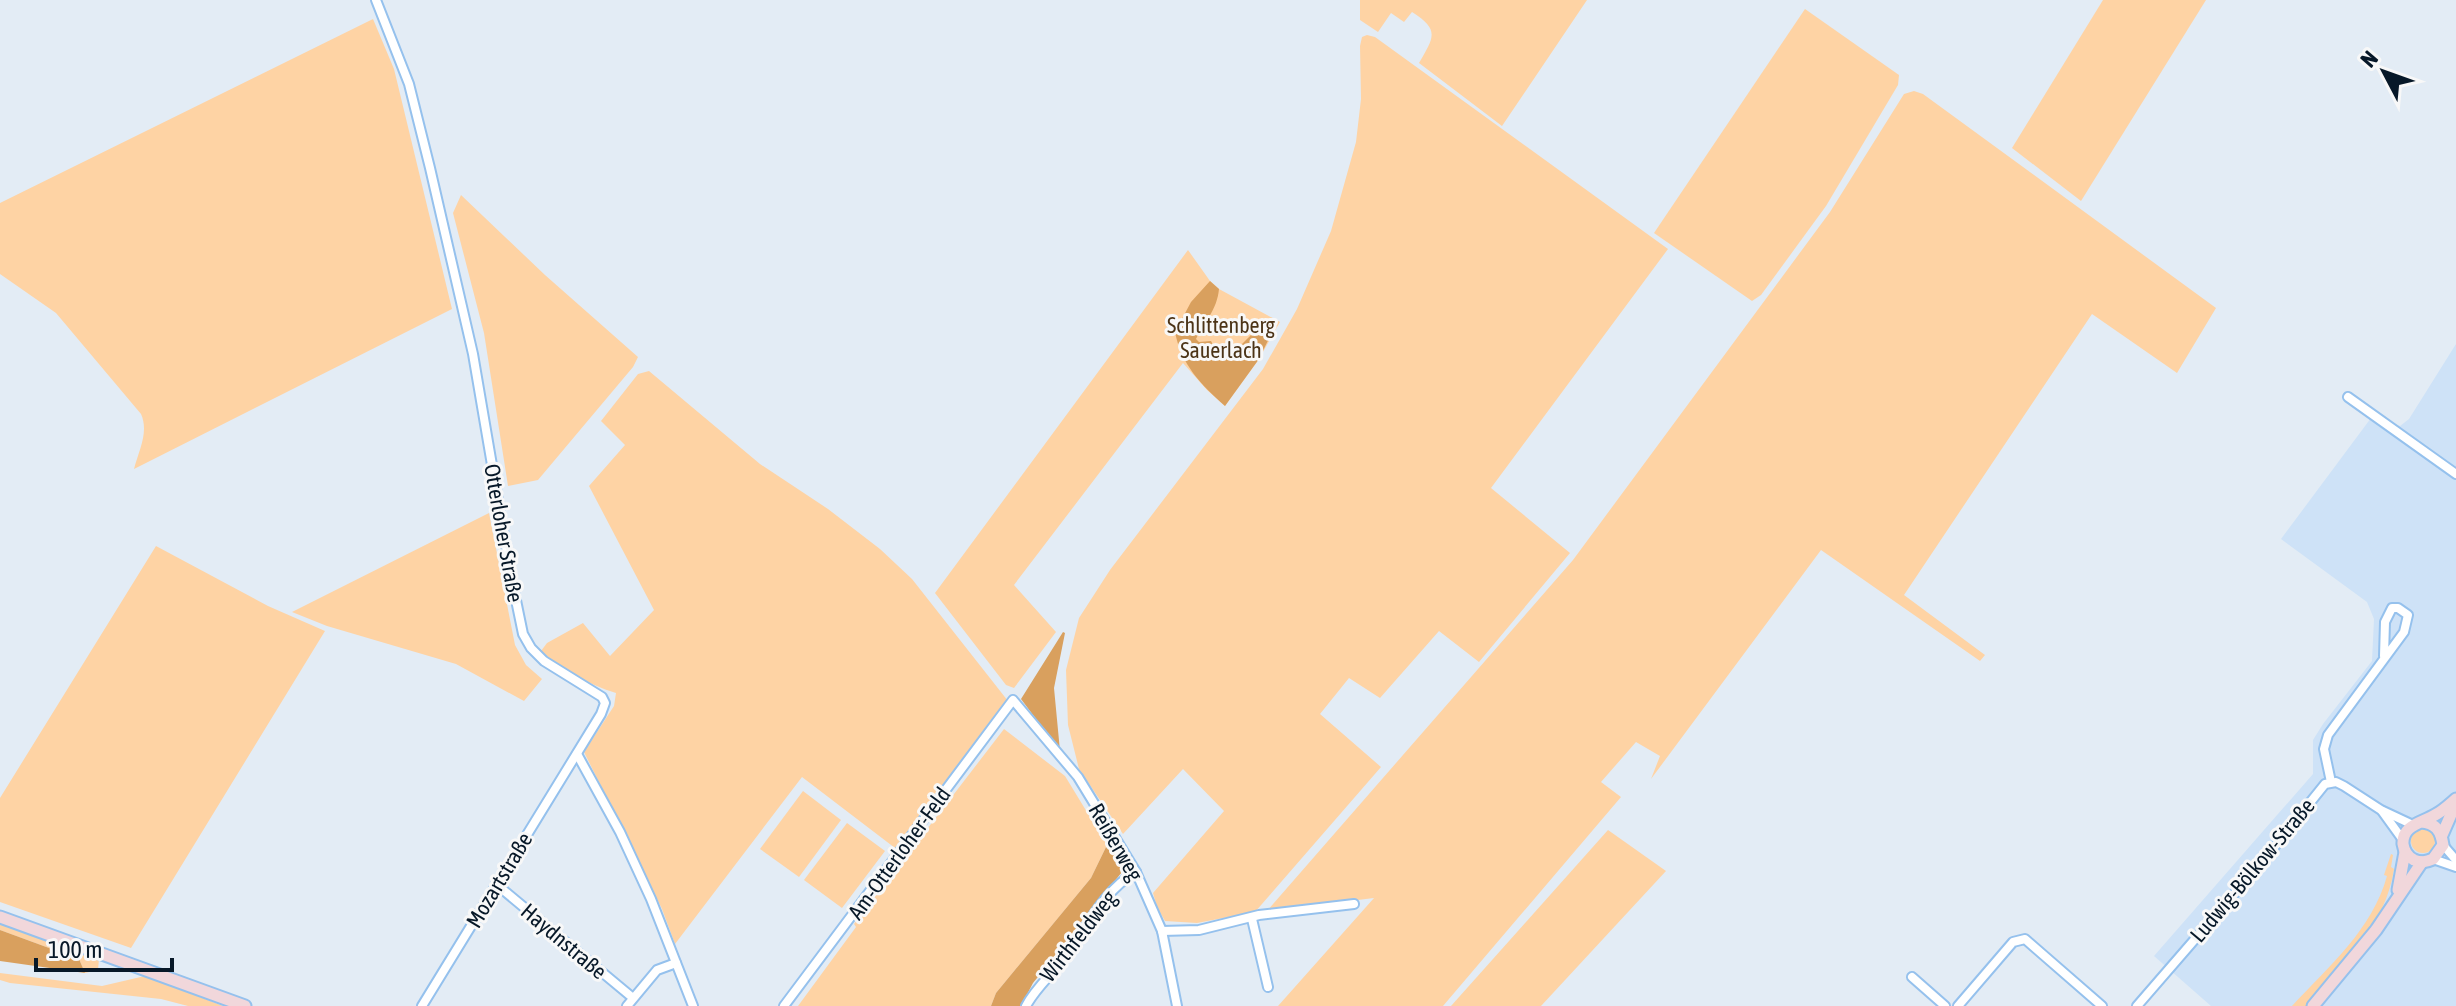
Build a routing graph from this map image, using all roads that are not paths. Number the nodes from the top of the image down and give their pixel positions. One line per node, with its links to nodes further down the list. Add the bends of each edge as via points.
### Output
1 (376, 0): 6 (street, Otterloher Straße, via 409,84 430,168 473,354 523,634 544,661 605,703)
2 (2348, 397): 3 (street)
3 (2456, 474)
4 (2384, 656): 4 (street, via 2407,624 2408,615 2398,608 2387,617); 7 (street, via 2328,735 2324,749)
5 (1013, 700): 16 (street, Reißerweg, via 1078,777); 31 (street, Am-Otterloher-Feld)
6 (577, 754): 17 (street, Mozartstraße); 23 (street, via 620,832)
7 (2331, 782): 9 (street, Ludwig-Bölkow-Straße); 36 (street, Ludwig-Bölkow-Straße, via 2309,800)
8 (2456, 801): 10 (main road); 11 (main road)
9 (2381, 810): 10 (street, Ludwig-Bölkow-Straße); 12 (street, Ludwig-Bölkow-Straße)
10 (2417, 824): 11 (main road, via 2434,825); 12 (main road, via 2406,831)
11 (2442, 840): 13 (street); 14 (main road)
12 (2404, 846): 14 (main road, via 2416,861); 18 (main road)
13 (2456, 860)
14 (2428, 861): 15 (street); 18 (main road)
15 (2456, 867)
16 (1136, 872): 22 (street, Reißerweg); 32 (street, Wirthfeldweg, via 1122,879)
17 (496, 884): 26 (street, Haydnstraße); 29 (street, Mozartstraße)
18 (2398, 895): 37 (main road)
19 (1354, 904): 21 (street)
20 (0, 917): 28 (main road)
21 (1252, 919): 22 (street); 25 (street)
22 (1162, 931): 27 (street, Reißerweg)
23 (676, 963): 26 (street, via 657,970); 30 (street)
24 (1912, 977): 33 (street)
25 (1268, 987)
26 (630, 1002)
27 (1176, 1005)
28 (245, 1006)
29 (422, 1006)
30 (693, 1006)
31 (784, 1006)
32 (1026, 1006)
33 (1945, 1006)
34 (1958, 1006): 35 (street, via 2006,949 2025,939)
35 (2102, 1006)
36 (2137, 1006)
37 (2313, 1006)

